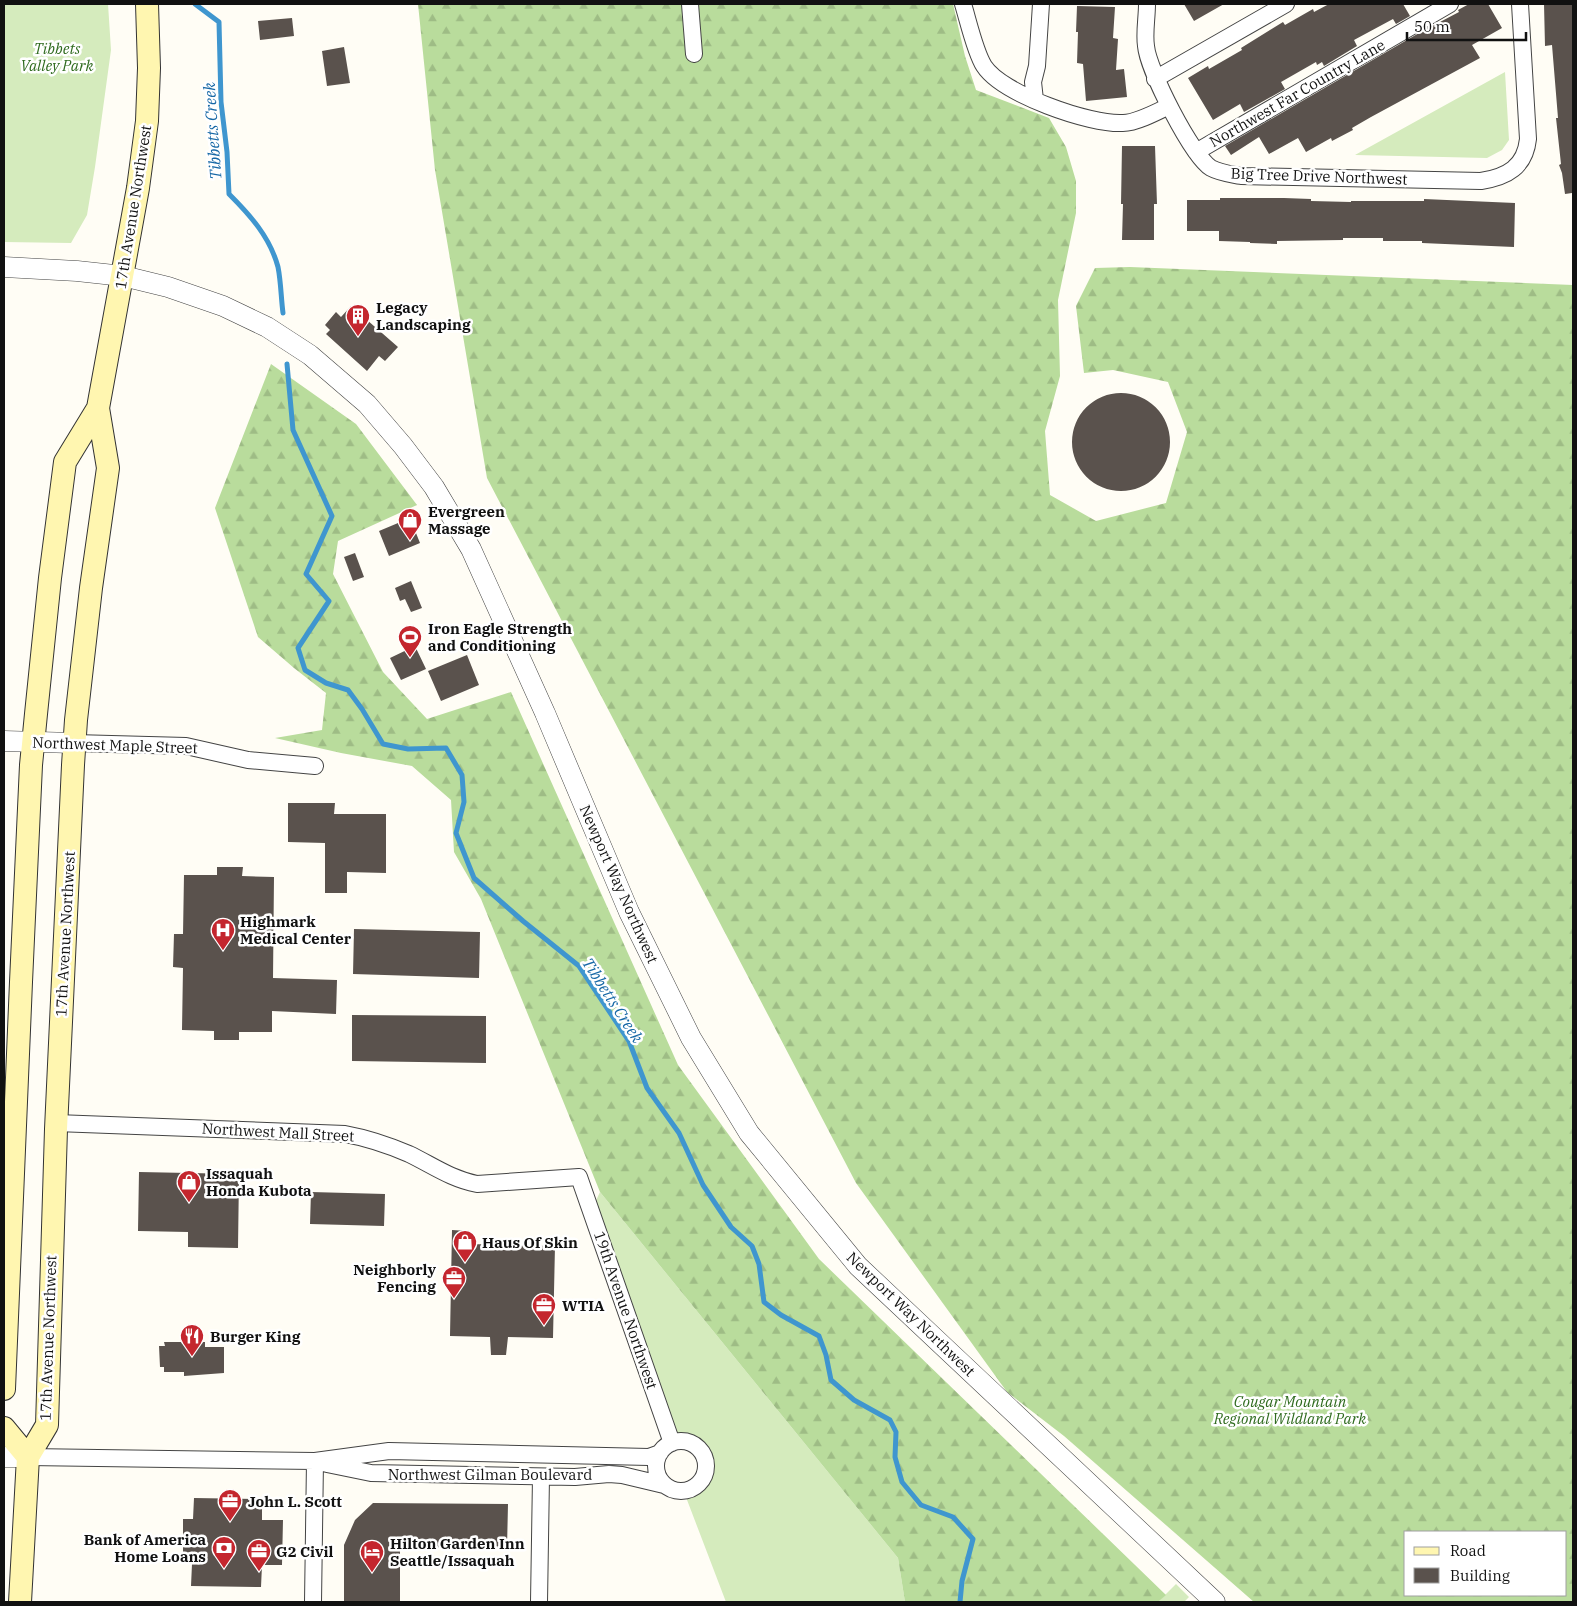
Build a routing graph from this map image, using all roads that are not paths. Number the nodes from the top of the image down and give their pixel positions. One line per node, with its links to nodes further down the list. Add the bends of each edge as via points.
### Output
1 (147, 4): 15 (main road, 17th Avenue Northwest, via 147,121)
2 (690, 4): 9 (street)
3 (963, 4): 11 (street, via 984,65 1014,90)
4 (1041, 4): 11 (street, via 1033,82)
5 (1147, 4): 10 (street, Big Tree Drive Northwest, via 1146,46)
6 (1286, 4): 10 (street)
7 (1450, 4): 13 (street, Northwest Far Country Lane)
8 (1520, 4): 13 (street, Big Tree Drive Northwest, via 1527,152 1522,161 1505,175 1481,181 1241,176 1212,168)
9 (694, 54)
10 (1155, 79): 12 (street, Big Tree Drive Northwest)
11 (1036, 100): 12 (street, via 1068,114 1125,124)
12 (1169, 106): 13 (street, Big Tree Drive Northwest)
13 (1196, 152)
14 (4, 267): 15 (street, Newport Way Northwest)
15 (123, 276): 16 (main road, 17th Avenue Northwest); 35 (street, Newport Way Northwest, via 191,294 224,306 267,328 310,355 367,404 403,446 434,487 471,549 633,921 690,1038 749,1133 858,1266)
16 (98, 408): 18 (main road, 17th Avenue Northwest, via 65,462); 19 (main road, 17th Avenue Northwest, via 108,468)
17 (4, 741): 18 (street, Northwest Maple Street)
18 (33, 742): 19 (street, Northwest Maple Street); 21 (main road, 17th Avenue Northwest)
19 (74, 743): 20 (street, Northwest Maple Street, via 186,746 248,760); 22 (main road, 17th Avenue Northwest)
20 (315, 766)
21 (10, 1105): 24 (main road, 17th Avenue Northwest)
22 (56, 1123): 23 (street, Northwest Mall Street, via 345,1134 367,1138 409,1154 454,1178 477,1184); 28 (main road, 17th Avenue Northwest, via 47,1425)
23 (579, 1178): 26 (street, 19th Avenue Northwest)
24 (4, 1389)
25 (4, 1428): 28 (main road)
26 (666, 1448): 29 (street, Northwest Gilman Boulevard, via 649,1457 389,1451); 31 (street, via 656,1466); 31 (street, via 688,1442 700,1449 706,1458 706,1473 692,1490 676,1492)
27 (4, 1457): 28 (street, Northwest Gilman Boulevard)
28 (28, 1457): 29 (street, Northwest Gilman Boulevard); 32 (main road, 17th Avenue Northwest)
29 (316, 1462): 30 (street, Northwest Gilman Boulevard, via 372,1473); 33 (street)
30 (541, 1477): 31 (street, Northwest Gilman Boulevard, via 616,1475); 34 (street)
31 (664, 1485)
32 (20, 1602)
33 (313, 1602)
34 (539, 1602)
35 (1215, 1602)

